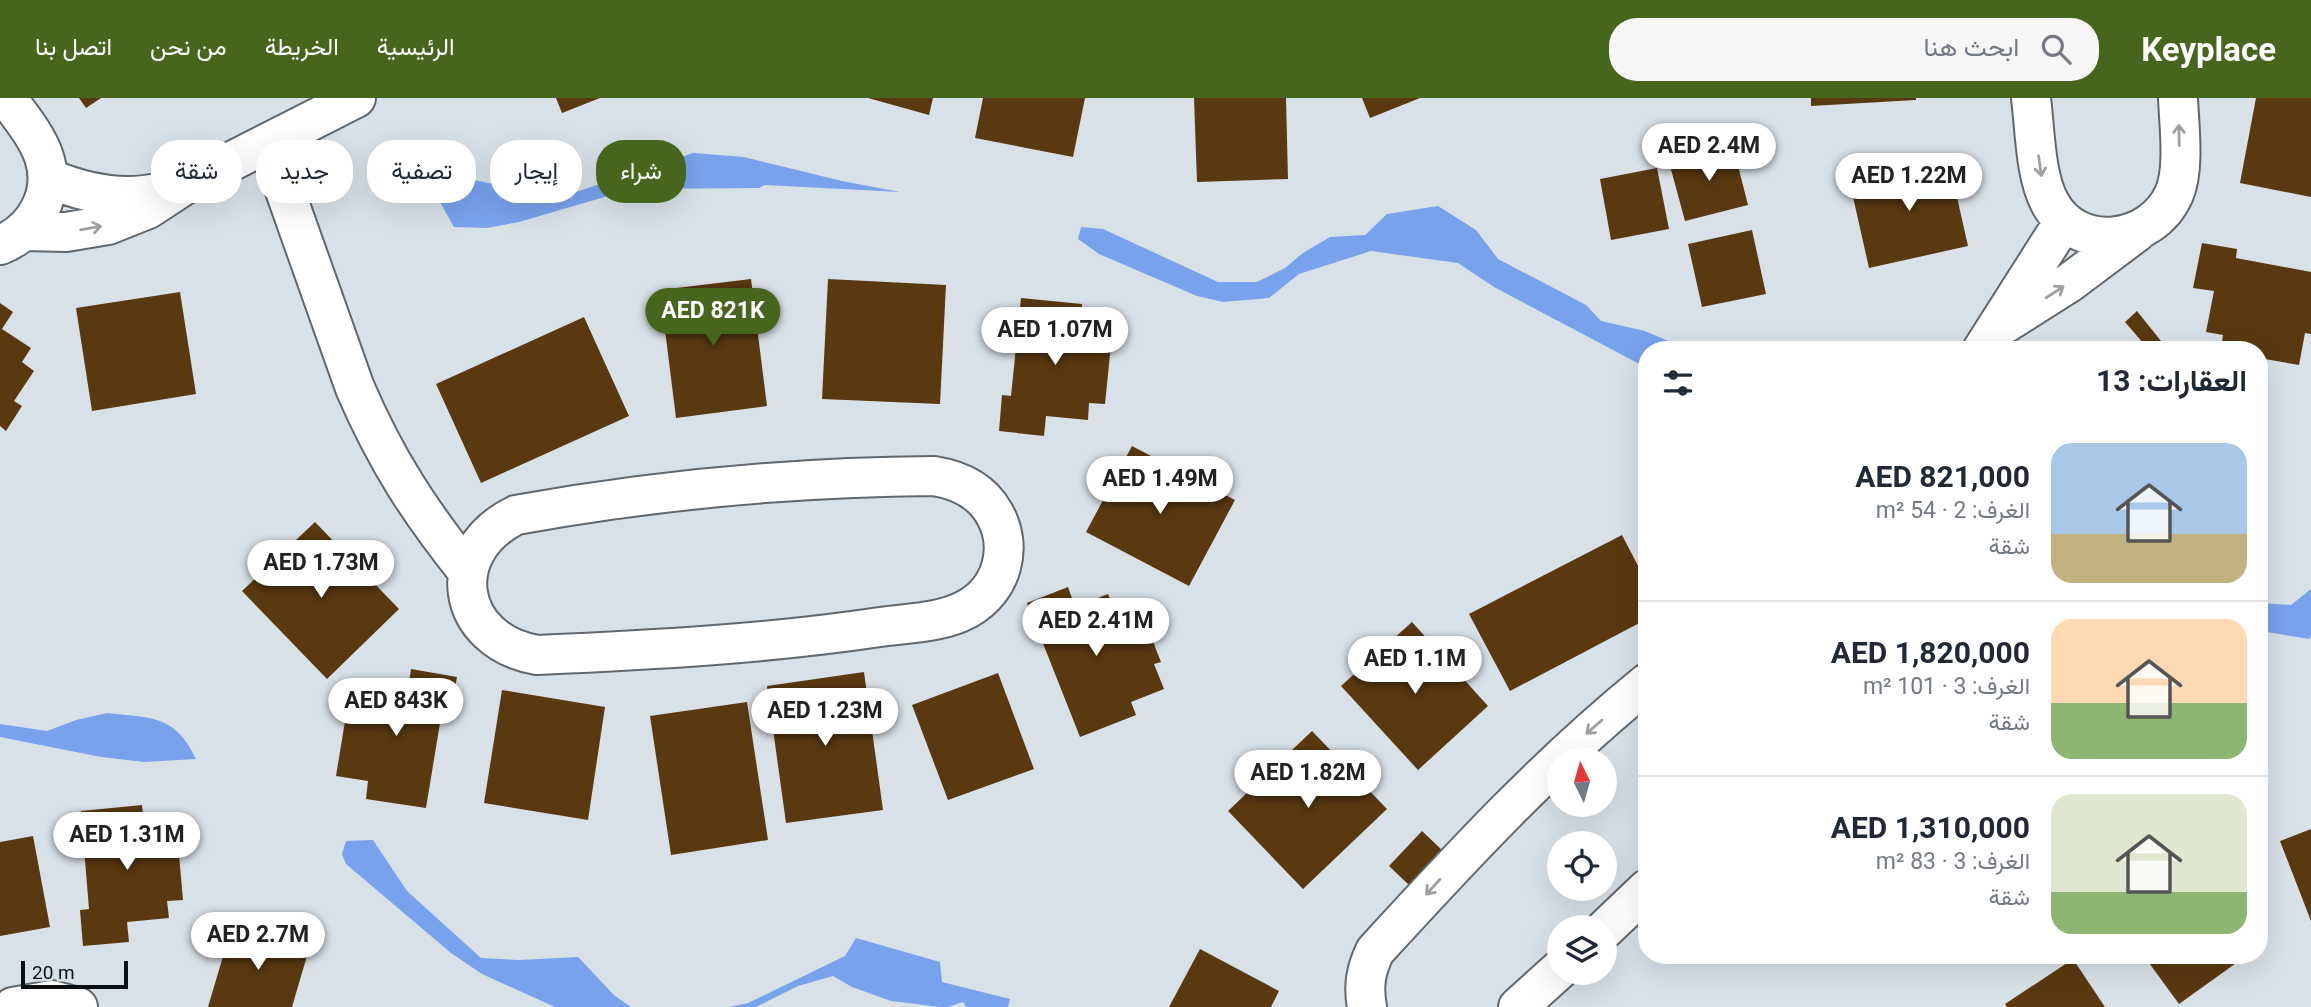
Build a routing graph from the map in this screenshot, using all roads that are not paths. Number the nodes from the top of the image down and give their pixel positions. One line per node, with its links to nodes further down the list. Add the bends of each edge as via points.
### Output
1 (7, 98): 6 (street, via 36,139)
2 (356, 98): 5 (street)
3 (2031, 98): 10 (street, one-way to 10, via 2043,189)
4 (2178, 98): 11 (street, one-way to 4, via 2154,222 2176,191)
5 (274, 140)
6 (48, 178): 7 (street, via 101,195); 12 (street, via 46,198 37,216)
7 (151, 194)
8 (157, 203): 12 (street, one-way to 8, via 108,225)
9 (289, 203): 14 (street, via 369,419 413,500)
10 (2064, 221): 11 (street, via 2099,237); 13 (street)
11 (2137, 232): 13 (street, one-way to 11)
12 (12, 238)
13 (1990, 339)
14 (468, 572): 14 (street, via 468,592 478,620 499,642 517,651 537,655 641,650 759,642 951,616 970,608 998,580 1003,538 988,501 954,480 855,477 775,481 516,515 484,537)
15 (1638, 691): 21 (street, one-way to 21, via 1514,802 1375,951 1364,987)
16 (1638, 898): 17 (street)
17 (1617, 918)
18 (1547, 981): 22 (street)
19 (13, 1007): 20 (street, via 52,1000)
20 (78, 1007)
21 (1367, 1007)
22 (1518, 1007)

